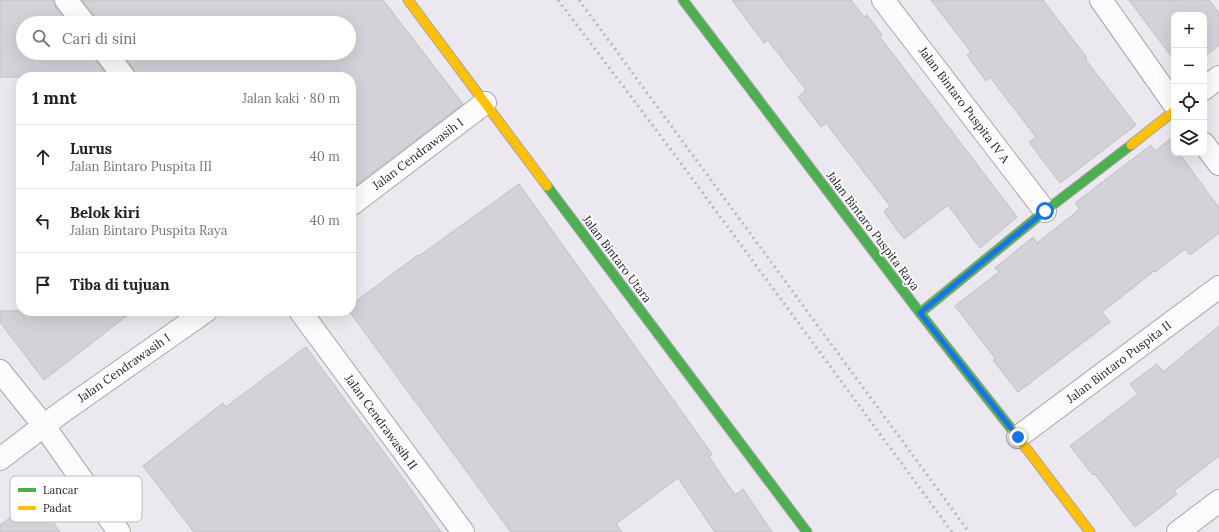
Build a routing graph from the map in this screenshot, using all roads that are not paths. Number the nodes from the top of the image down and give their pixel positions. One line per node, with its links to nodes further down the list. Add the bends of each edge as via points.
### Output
1 (66, 0): 6 (street)
2 (408, 0): 12 (street, Jalan Bintaro Utara)
3 (683, 0): 19 (street, Jalan Bintaro Puspita Raya)
4 (883, 0): 17 (street, Jalan Bintaro Puspita IV A)
5 (1101, 0): 11 (street)
6 (79, 16)
7 (111, 60): 8 (street)
8 (120, 72)
9 (1219, 77): 10 (street)
10 (1207, 87)
11 (1171, 100)
12 (485, 103): 16 (street, Jalan Cendrawasih I); 31 (street, Jalan Bintaro Utara)
13 (1171, 113): 17 (street)
14 (1207, 148): 15 (street)
15 (1219, 164)
16 (356, 201)
17 (1045, 211): 19 (street)
18 (1219, 287): 24 (street, Jalan Bintaro Puspita II)
19 (920, 313): 24 (street, Jalan Bintaro Puspita Raya)
20 (199, 316): 23 (street, Jalan Cendrawasih I)
21 (304, 316): 30 (street, Jalan Cendrawasih II)
22 (0, 371): 23 (street)
23 (44, 426): 25 (street, Jalan Cendrawasih I); 26 (street)
24 (1018, 437): 32 (street, Jalan Bintaro Puspita Raya)
25 (0, 459)
26 (80, 476)
27 (1219, 502): 33 (street)
28 (113, 522): 29 (street)
29 (120, 532)
30 (463, 532)
31 (808, 532)
32 (1090, 532)
33 (1178, 532)

